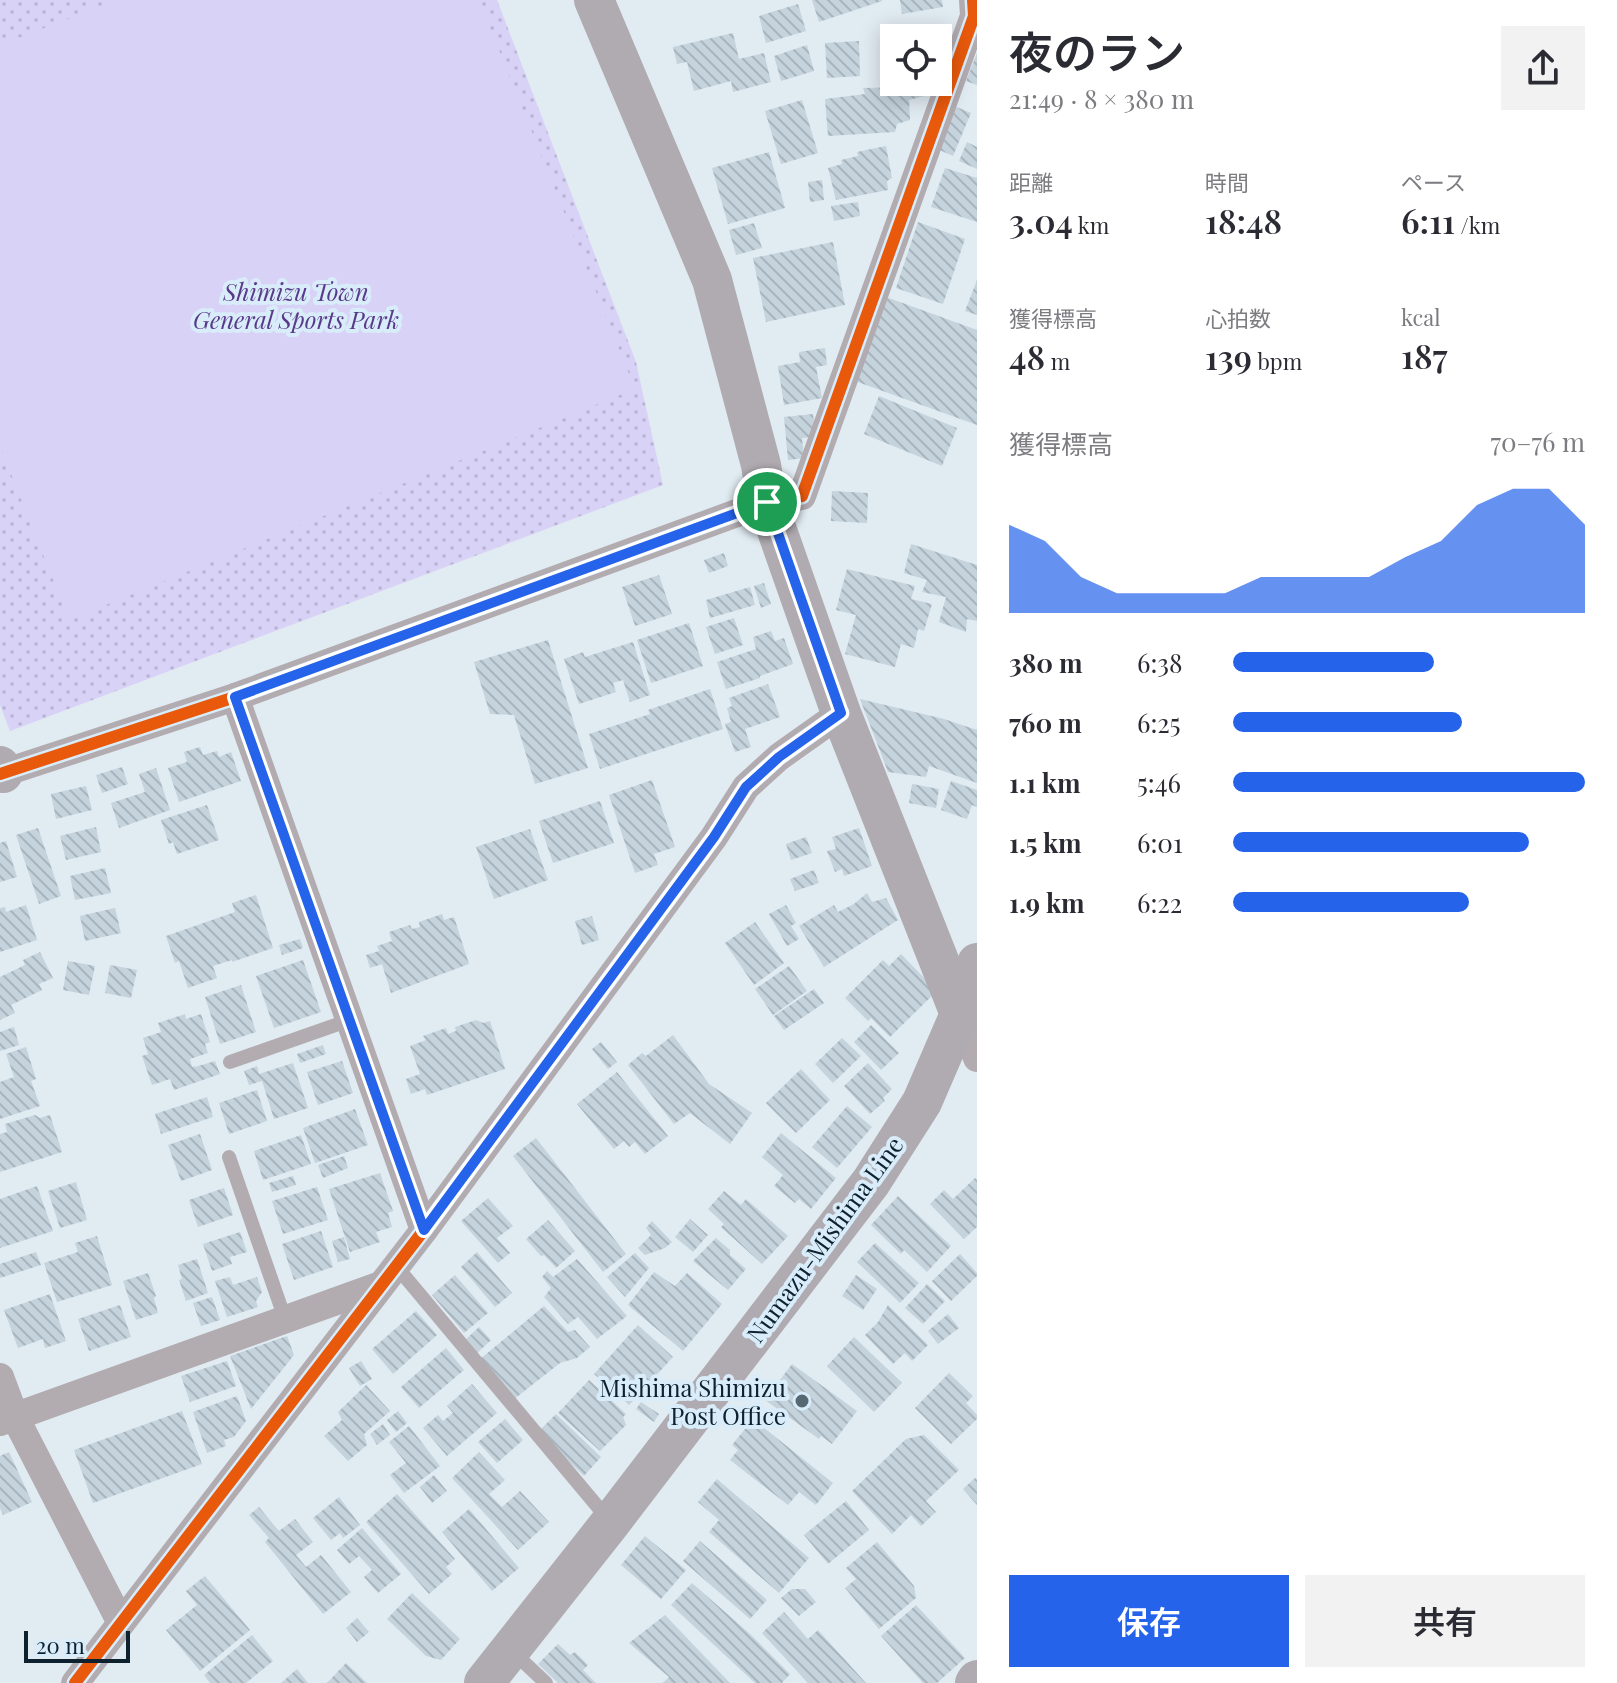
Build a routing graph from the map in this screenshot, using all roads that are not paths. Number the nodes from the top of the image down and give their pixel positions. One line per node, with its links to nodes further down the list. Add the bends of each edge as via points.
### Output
1 (594, 0): 3 (street, via 712,280)
2 (973, 0): 3 (street, via 974,16 802,496)
3 (767, 502): 4 (street); 5 (street)
4 (235, 697): 6 (street); 9 (street)
5 (841, 713): 8 (street); 13 (street, via 746,787)
6 (1, 771)
7 (977, 963): 8 (street, Numazu-Mishima Line)
8 (960, 1014): 10 (street); 18 (street, Numazu-Mishima Line, via 922,1102 871,1182)
9 (350, 1020): 11 (lane); 13 (street)
10 (977, 1058)
11 (230, 1062)
12 (229, 1157): 15 (lane)
13 (424, 1230): 14 (street)
14 (388, 1276): 15 (street); 18 (lane); 19 (street)
15 (285, 1319): 17 (street)
16 (0, 1377): 17 (street)
17 (7, 1420): 19 (street)
18 (611, 1522): 20 (street, Numazu-Mishima Line)
19 (121, 1623): 21 (street)
20 (510, 1649): 22 (street, Numazu-Mishima Line); 23 (lane)
21 (75, 1683)
22 (484, 1683)
23 (546, 1683)

